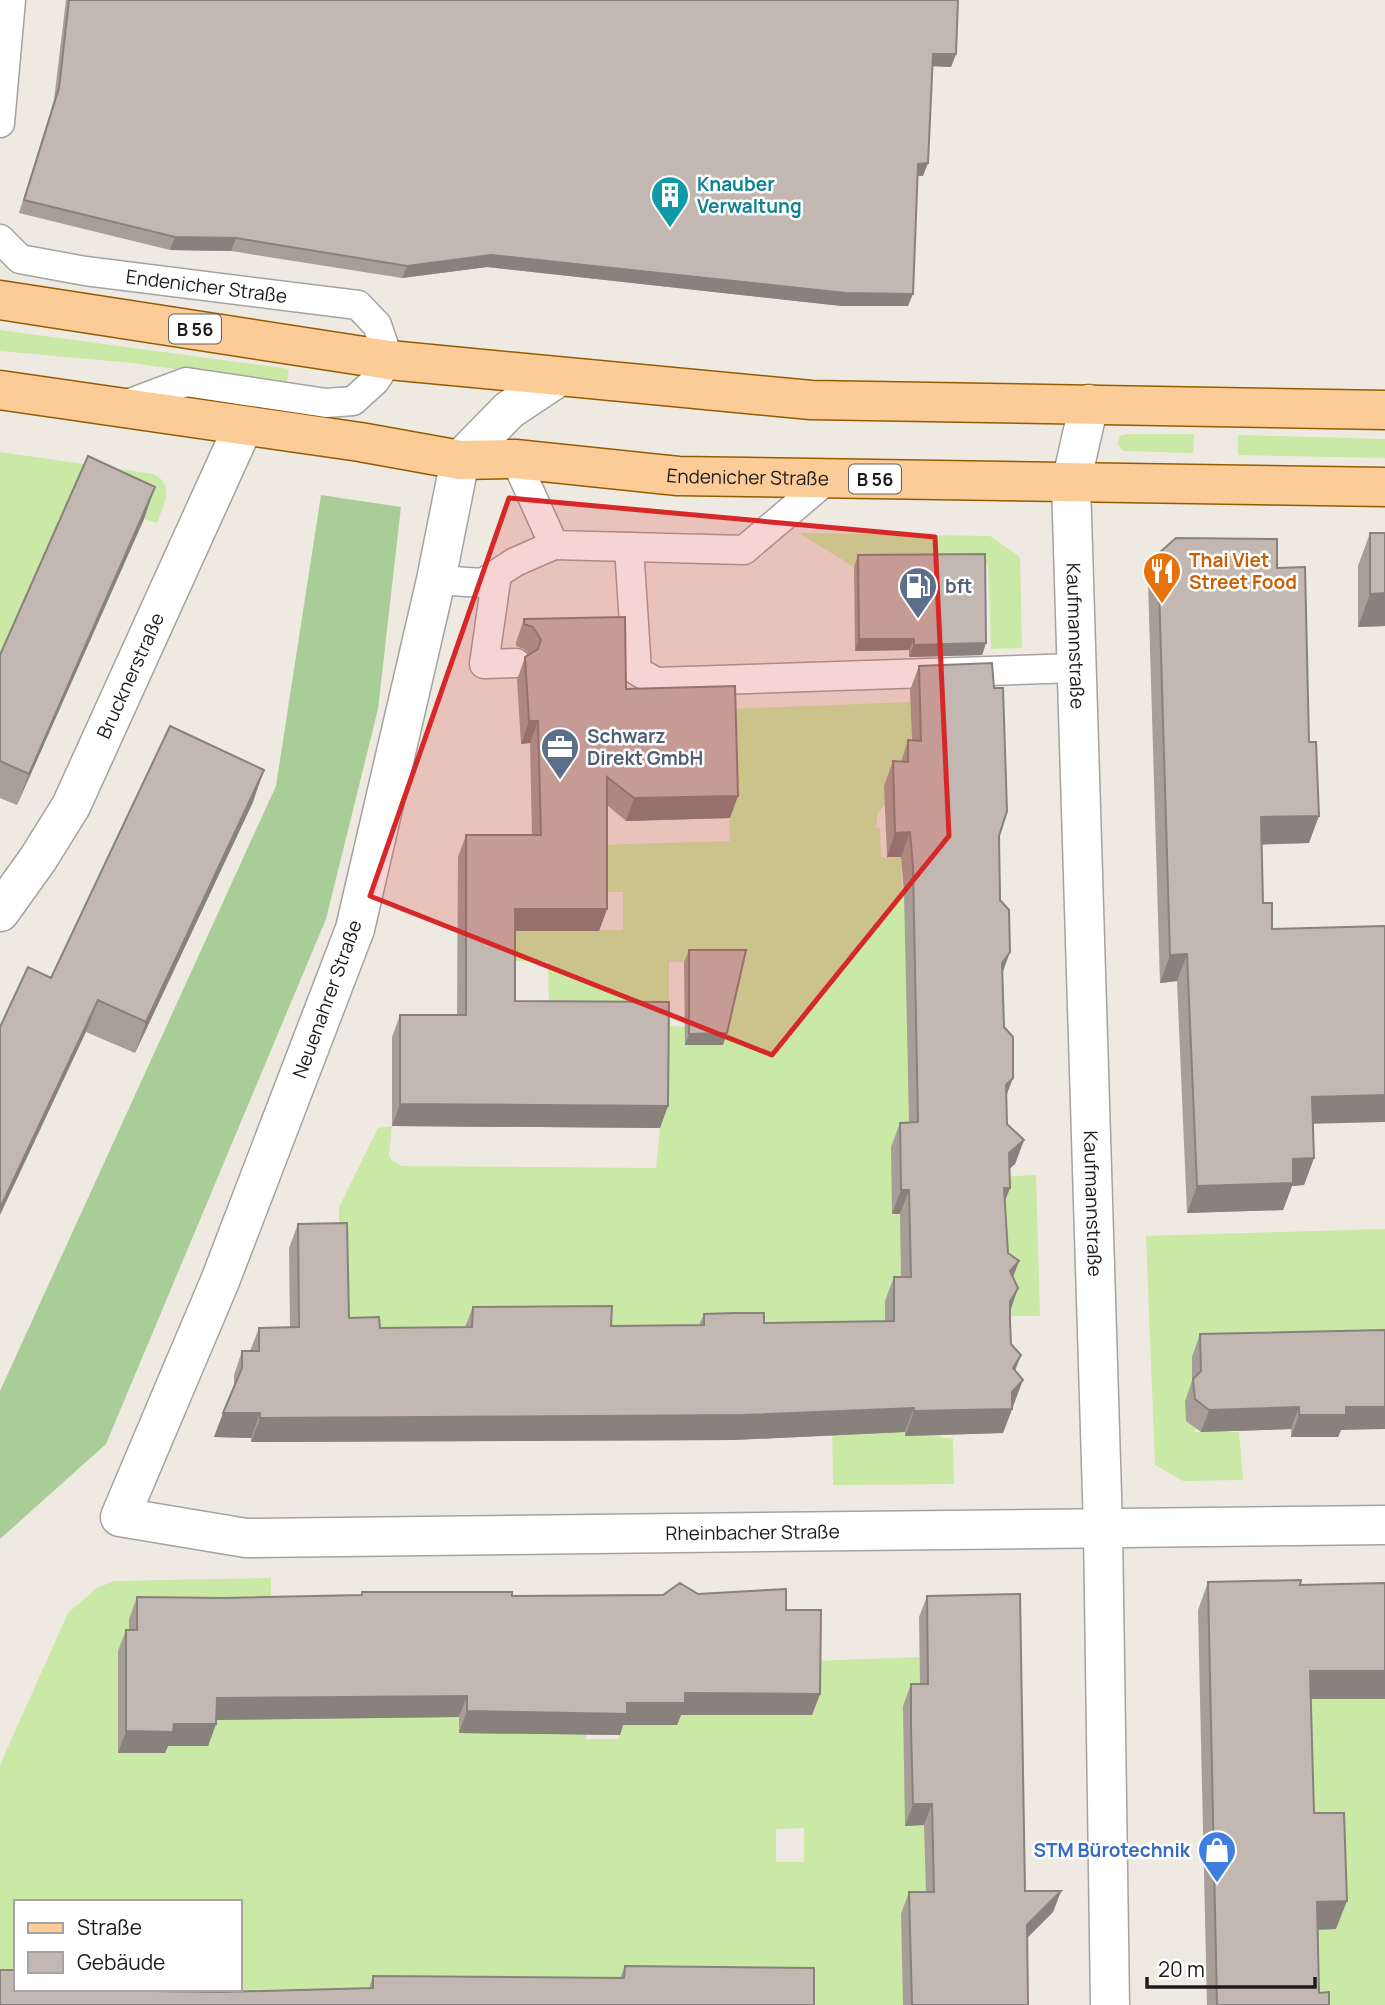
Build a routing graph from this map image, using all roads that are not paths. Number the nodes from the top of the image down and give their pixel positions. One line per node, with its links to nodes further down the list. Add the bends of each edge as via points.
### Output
1 (11, 0): 2 (lane)
2 (0, 123)
3 (0, 239): 5 (lane, Endenicher Straße, via 20,259 358,305 377,325)
4 (0, 300): 5 (main road, B 56)
5 (389, 360): 6 (main road, B 56); 9 (lane, Endenicher Straße, via 353,401 326,404 186,382)
6 (557, 378): 8 (main road, B 56, via 811,400); 13 (street, via 509,410)
7 (0, 390): 9 (main road, Endenicher Straße / B 56)
8 (1089, 404): 10 (main road, B 56); 15 (street, Kaufmannstraße)
9 (116, 408): 11 (main road, Endenicher Straße / B 56)
10 (1385, 410)
11 (243, 427): 13 (main road, Endenicher Straße / B 56); 23 (street, Brucknerstraße, via 71,806)
12 (514, 459): 13 (main road, Endenicher Straße / B 56); 14 (main road, Endenicher Straße / B 56, via 678,476); 17 (lane)
13 (460, 460): 20 (street, Neuenahrer Straße)
14 (829, 478): 15 (main road, Endenicher Straße / B 56); 18 (lane, via 744,550)
15 (1072, 483): 16 (main road, Endenicher Straße / B 56); 22 (street, Kaufmannstraße)
16 (1385, 487)
17 (548, 535): 18 (lane); 19 (lane)
18 (629, 547): 22 (lane, via 626,660 656,682)
19 (497, 573): 20 (lane, via 483,583); 21 (lane, via 484,664)
20 (436, 580): 24 (street, Neuenahrer Straße, via 355,929 220,1281)
21 (516, 663)
22 (1076, 668): 26 (street, Kaufmannstraße)
23 (0, 912)
24 (120, 1517): 26 (street, Rheinbacher Straße, via 246,1538)
25 (1385, 1525): 26 (street, Rheinbacher Straße)
26 (1103, 1528): 27 (street, Kaufmannstraße)
27 (1110, 2005)

